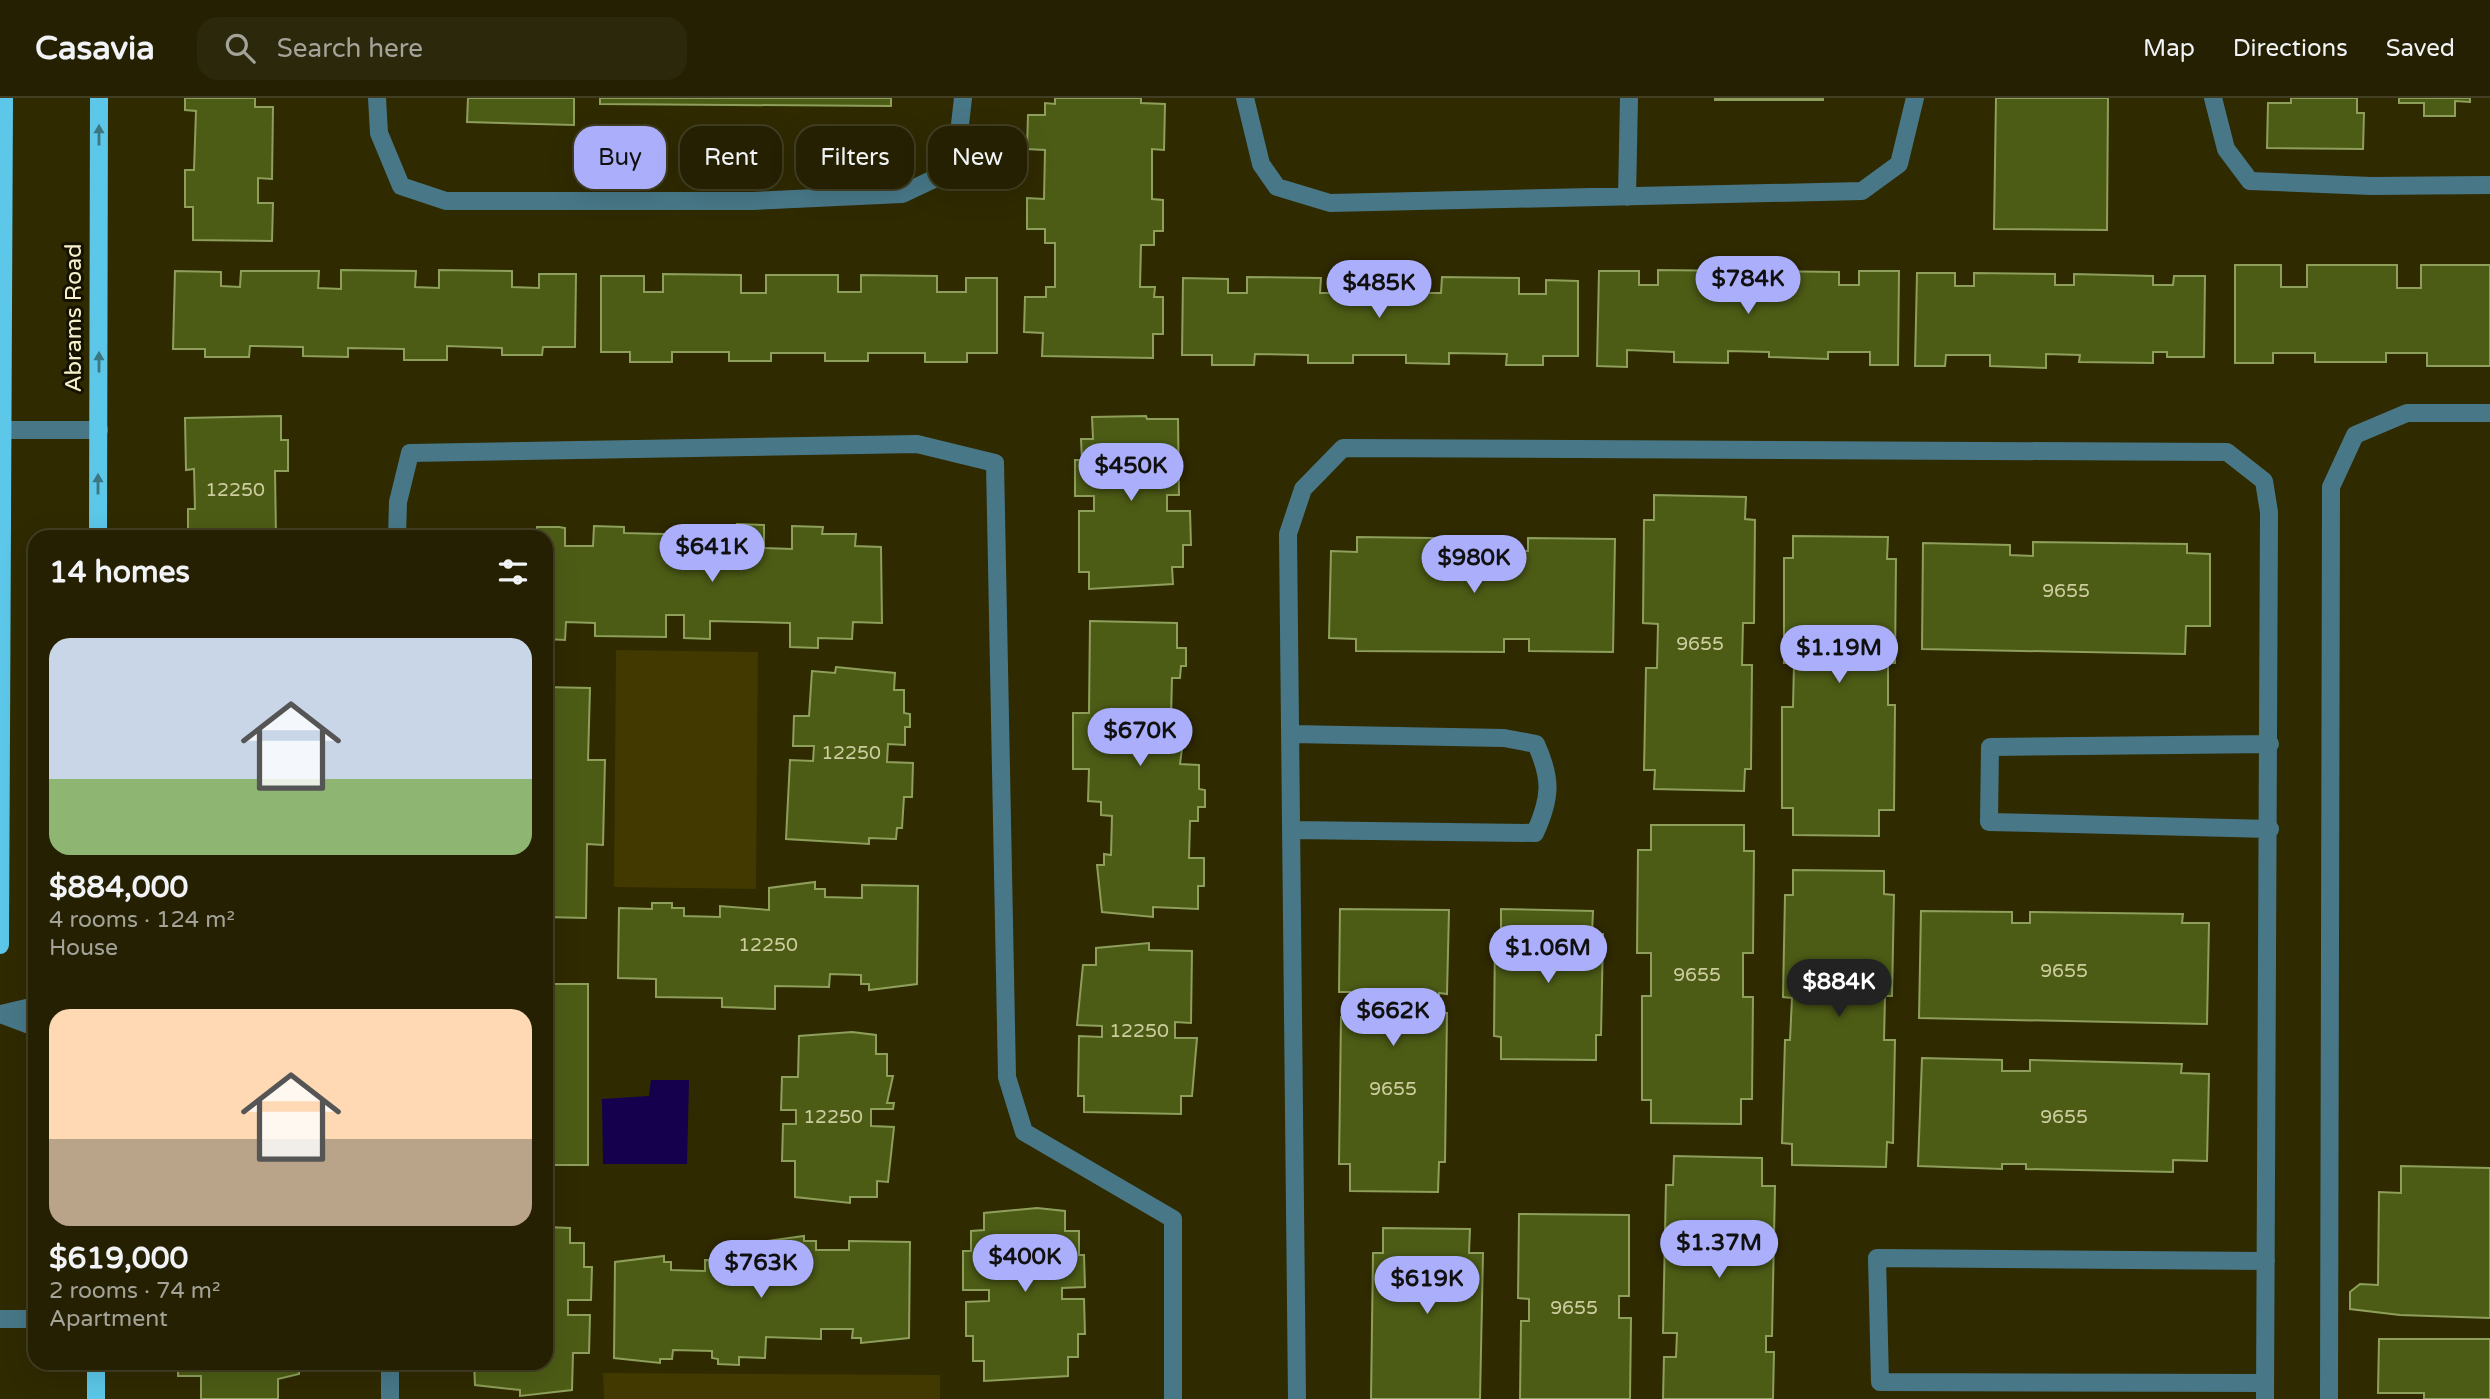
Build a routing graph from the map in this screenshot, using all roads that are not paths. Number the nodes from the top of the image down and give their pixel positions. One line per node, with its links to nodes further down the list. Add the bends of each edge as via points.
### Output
1 (4, 98): 12 (main road)
2 (99, 98): 13 (main road, Abrams Road, one-way to 2)
3 (377, 98): 4 (street, via 379,134 401,186 446,201 752,201 902,194 954,169)
4 (963, 98)
5 (1245, 98): 10 (street, via 1261,164 1277,187 1330,204)
6 (1629, 98): 10 (street)
7 (1915, 98): 10 (street, via 1899,164 1863,191)
8 (2213, 98): 9 (street, via 2226,149 2250,181)
9 (2490, 185)
10 (1627, 197)
11 (2490, 413): 36 (street, via 2407,413 2355,435 2331,487)
12 (2, 430): 13 (street); 16 (main road)
13 (99, 430): 14 (main road, Abrams Road, one-way to 13)
14 (98, 530)
15 (397, 530): 34 (street, via 398,502 410,453 917,444 995,463 1007,1077 1024,1132 1173,1219)
16 (1, 716): 19 (main road)
17 (1291, 734): 18 (street, via 1288,534 1303,489 1343,448 2227,452 2264,481 2269,512); 21 (street); 21 (street, via 1504,738 1536,744 1548,770 1547,807 1535,834)
18 (2270, 744): 20 (street); 20 (street, via 1990,747 1989,822)
19 (1, 817): 22 (main road)
20 (2270, 829): 26 (street)
21 (1293, 831): 35 (street)
22 (0, 945)
23 (28, 1008): 24 (street)
24 (0, 1014): 25 (street)
25 (28, 1024)
26 (2266, 1261): 31 (street); 31 (street, via 1877,1258 1881,1382)
27 (0, 1319): 28 (street)
28 (28, 1319)
29 (96, 1370): 32 (main road)
30 (390, 1370): 33 (street)
31 (2265, 1391)
32 (96, 1399)
33 (390, 1399)
34 (1173, 1399)
35 (1297, 1399)
36 (2329, 1399)

